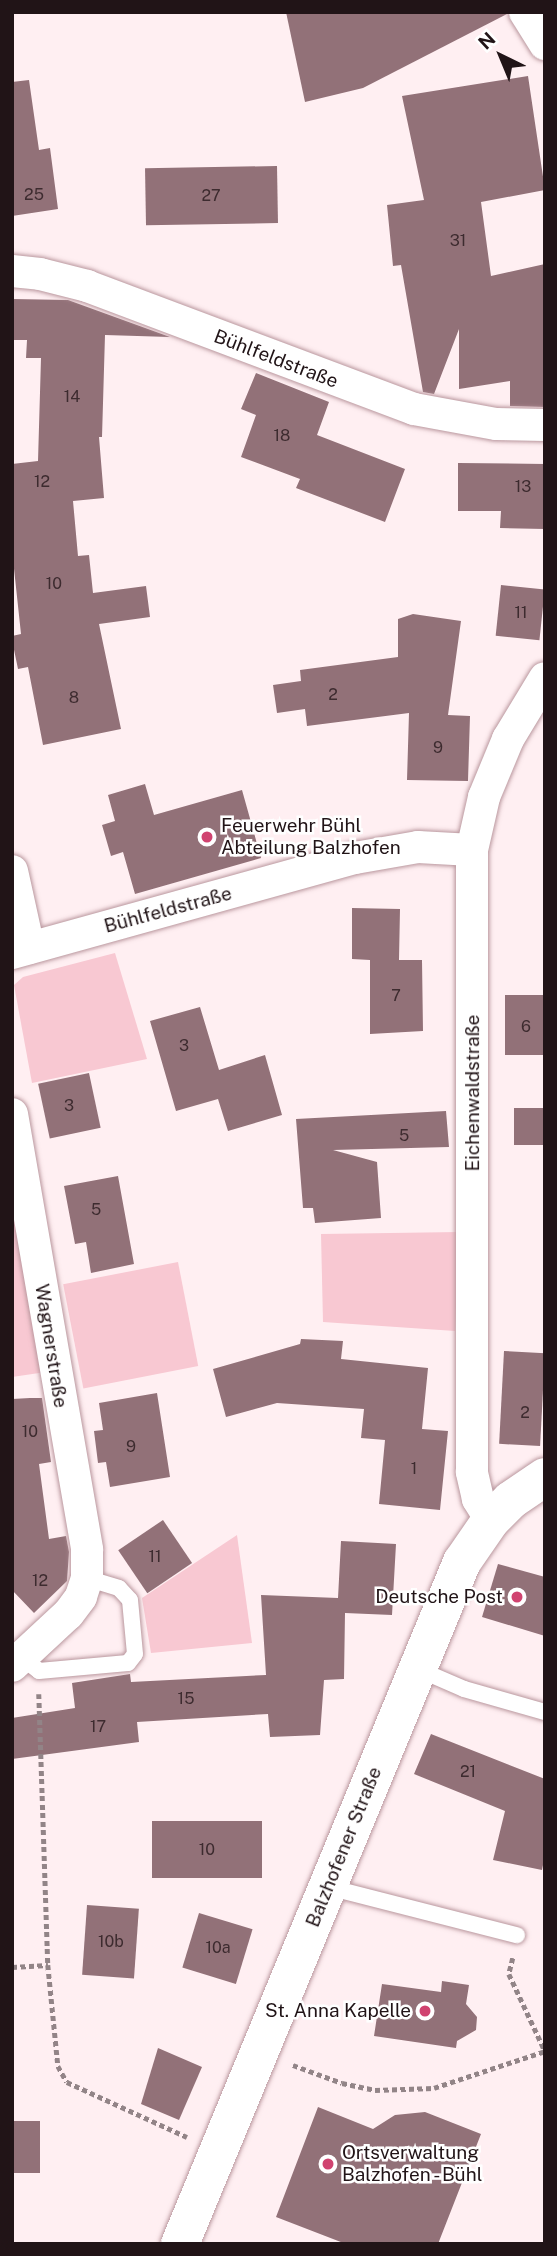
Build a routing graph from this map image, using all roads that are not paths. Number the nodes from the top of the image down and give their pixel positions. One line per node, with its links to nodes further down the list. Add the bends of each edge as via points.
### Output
1 (525, 12): 2 (street)
2 (545, 44)
3 (12, 271): 4 (street, Bühlfeldstraße, via 88,286 414,409 496,424)
4 (545, 425)
5 (545, 678): 6 (street, Eichenwaldstraße, via 508,739 484,797)
6 (472, 850): 8 (street, Bühlfeldstraße, via 418,847 355,858); 12 (street, Eichenwaldstraße, via 472,1472 478,1499)
7 (12, 871): 8 (street, Bühlfeldstraße)
8 (21, 950)
9 (12, 1114): 10 (street, Wagnerstraße)
10 (18, 1180): 13 (street, Wagnerstraße, via 87,1550)
11 (545, 1477): 12 (street, Balzhofener Straße)
12 (491, 1520): 15 (street, Balzhofener Straße, via 462,1562)
13 (87, 1578): 14 (street, Wagnerstraße, via 81,1597); 14 (lane, via 119,1588 131,1600 135,1654 128,1663)
14 (24, 1665)
15 (417, 1668): 16 (lane, via 464,1689); 17 (street, Balzhofener Straße)
16 (545, 1712)
17 (328, 1887): 18 (lane); 19 (street, Balzhofener Straße)
18 (517, 1935)
19 (180, 2244)

